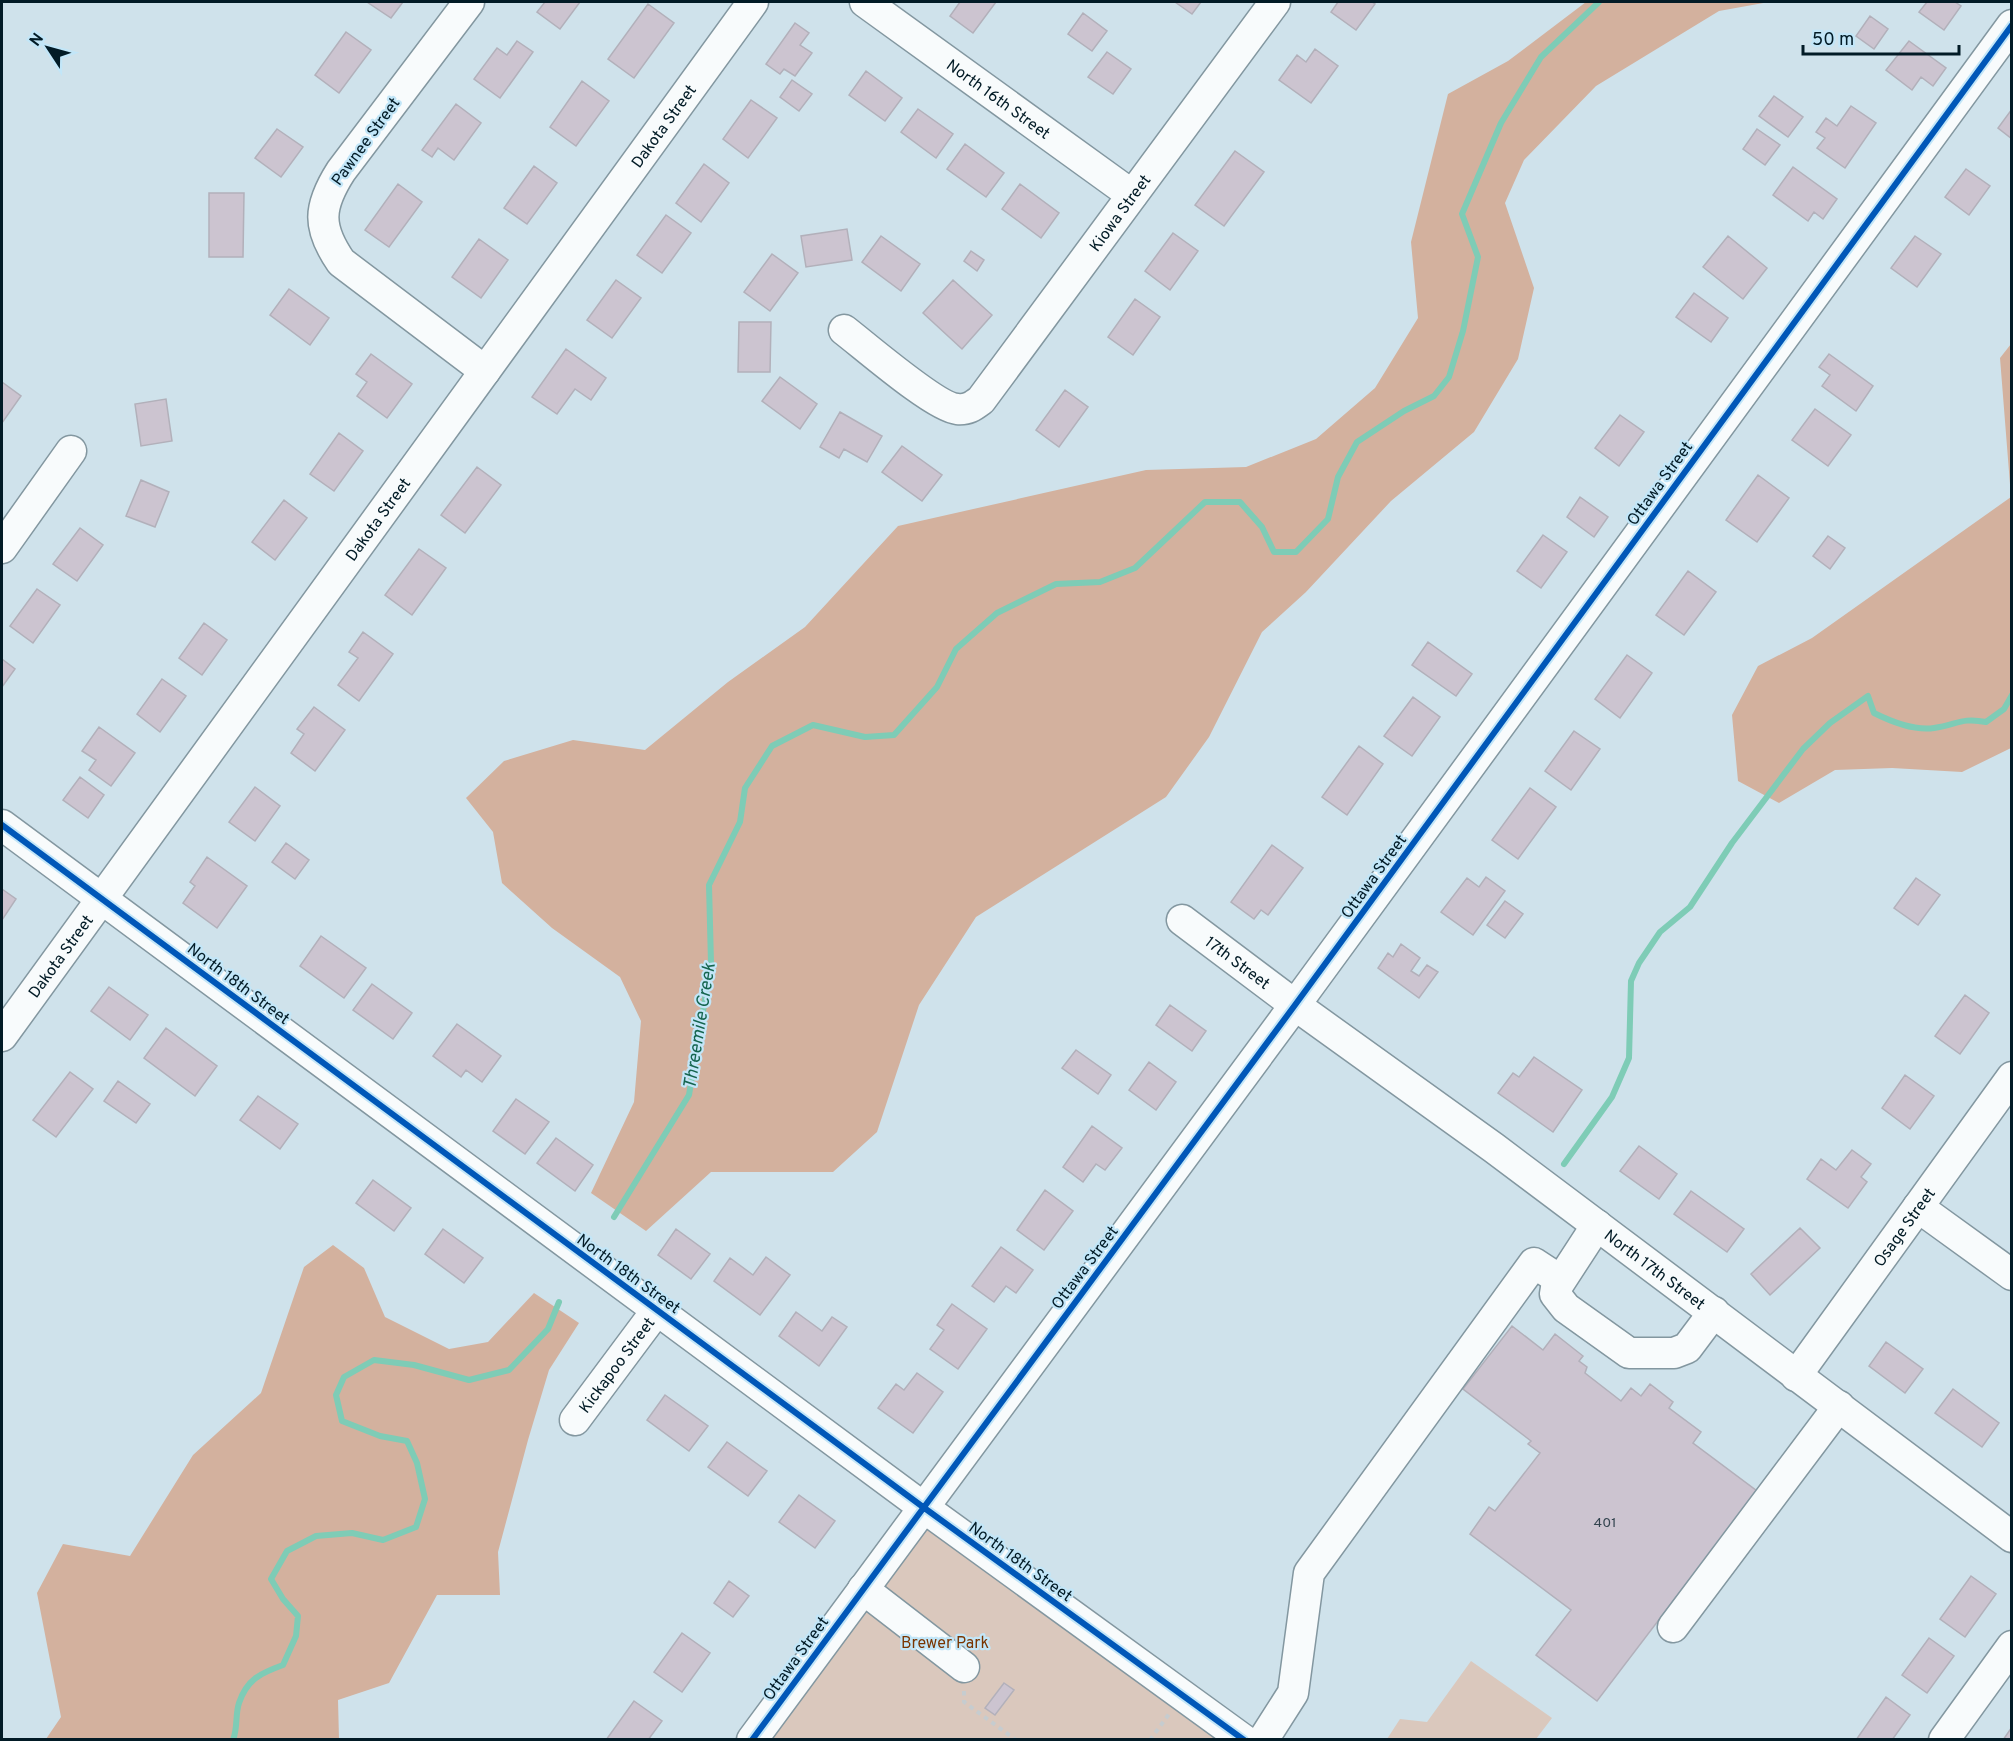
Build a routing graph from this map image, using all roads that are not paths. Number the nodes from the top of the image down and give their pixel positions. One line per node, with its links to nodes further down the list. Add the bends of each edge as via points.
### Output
1 (469, 2): 9 (street, Pawnee Street, via 341,171 327,192 322,217 327,242 341,262)
2 (753, 2): 9 (street, Dakota Street)
3 (865, 2): 5 (street, North 16th Street)
4 (1275, 2): 7 (street, Kiowa Street)
5 (895, 10): 7 (street, North 16th Street)
6 (2012, 25): 15 (street, Ottawa Street)
7 (1132, 195): 8 (street, Kiowa Street, via 981,400 970,409 955,409 936,400)
8 (844, 330)
9 (485, 371): 13 (street, Dakota Street)
10 (72, 451): 11 (street)
11 (2, 548)
12 (2, 825): 13 (street, North 18th Street)
13 (103, 899): 16 (street, Dakota Street); 22 (street, North 18th Street)
14 (1182, 920): 15 (street, 17th Street)
15 (1295, 1005): 19 (street, North 17th Street); 27 (street, Ottawa Street)
16 (2, 1036)
17 (2012, 1077): 18 (street, Osage Street)
18 (1918, 1207): 20 (street); 24 (street, Osage Street)
19 (1597, 1225): 21 (street); 23 (street, North 17th Street)
20 (2012, 1275)
21 (1560, 1280): 23 (street, via 1555,1294 1566,1308 1629,1353 1674,1353 1687,1348); 35 (street, via 1534,1263 1308,1573 1293,1693)
22 (657, 1310): 26 (street, Kickapoo Street); 27 (street, North 18th Street)
23 (1714, 1312): 24 (street, North 17th Street)
24 (1796, 1376): 25 (street, North 17th Street)
25 (1839, 1406): 28 (street, North 17th Street); 30 (street)
26 (575, 1420)
27 (923, 1507): 29 (street, Ottawa Street); 34 (street, North 18th Street)
28 (2012, 1537)
29 (863, 1589): 32 (street); 33 (street, Ottawa Street)
30 (1673, 1627)
31 (2012, 1646): 36 (street)
32 (964, 1667)
33 (752, 1740)
34 (1244, 1740)
35 (1263, 1740)
36 (1944, 1740)

